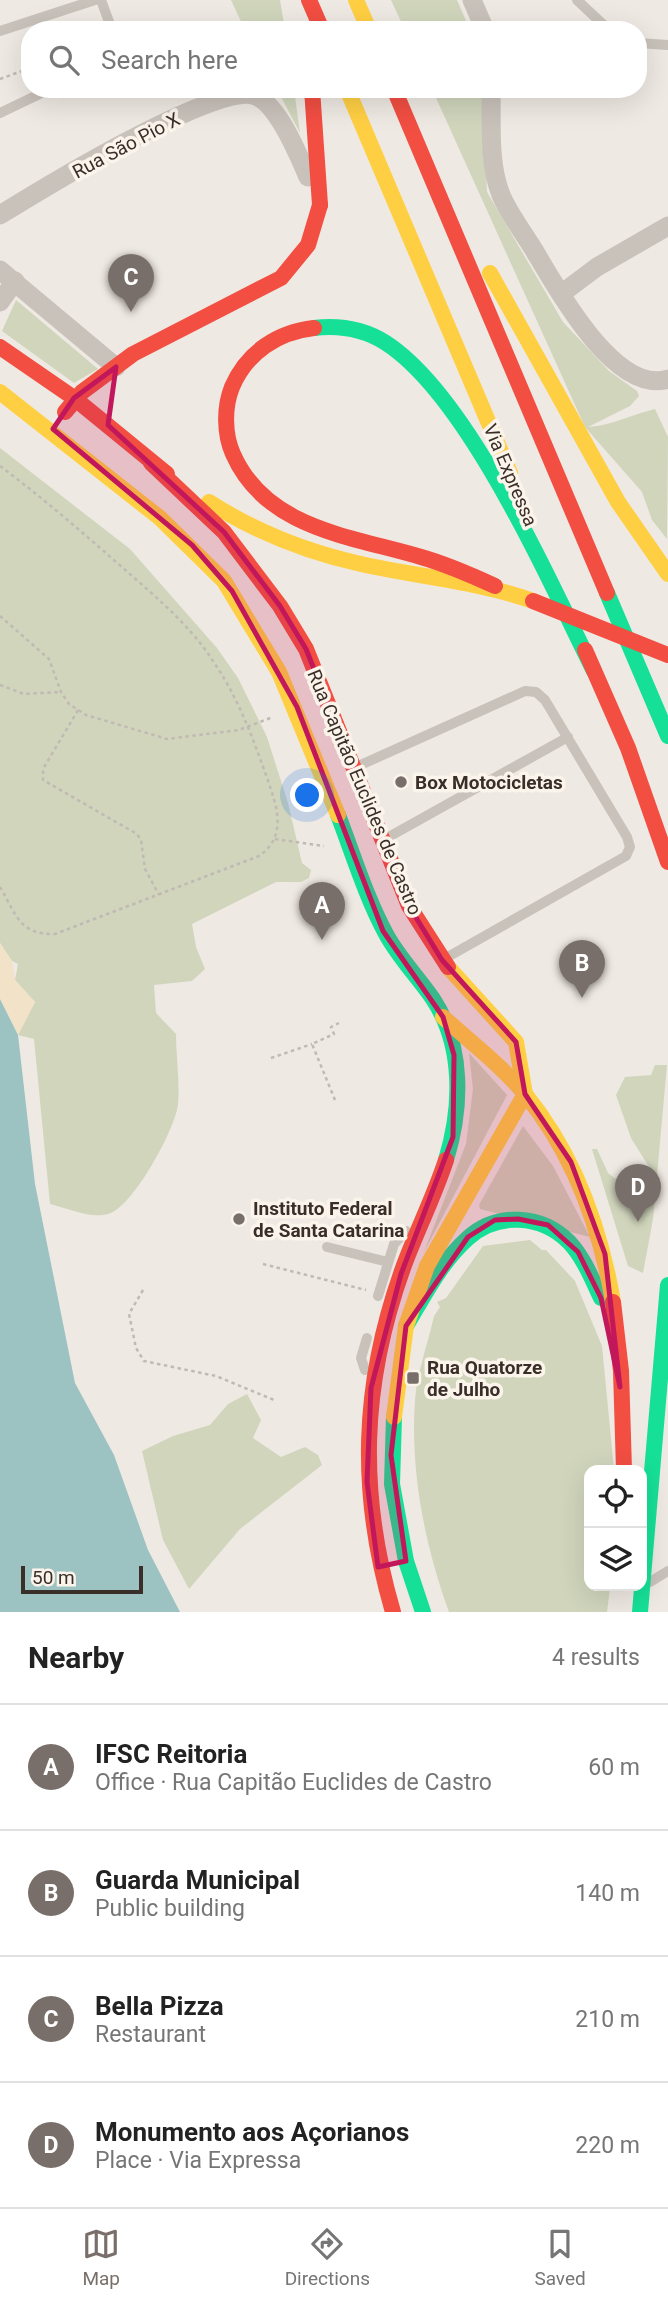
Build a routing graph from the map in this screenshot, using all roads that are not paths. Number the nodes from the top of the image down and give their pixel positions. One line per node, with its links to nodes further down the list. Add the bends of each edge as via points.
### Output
1 (95, 0): 9 (lane)
2 (101, 0): 10 (lane)
3 (293, 0): 8 (main road)
4 (309, 0): 11 (main road)
5 (356, 0): 12 (main road)
6 (472, 0): 13 (street)
7 (577, 0): 14 (lane)
8 (299, 20)
9 (31, 21)
10 (109, 21)
11 (318, 21)
12 (365, 21)
13 (481, 21)
14 (599, 21)
15 (21, 24): 16 (lane)
16 (0, 31)
17 (647, 44): 18 (lane)
18 (668, 45)
19 (31, 98): 26 (lane)
20 (229, 98): 29 (street, Rua São Pio X, via 183,114)
21 (259, 98): 28 (street, Rua São Pio X, via 267,102 297,150)
22 (313, 98): 28 (main road)
23 (351, 98): 47 (main road, Via Expressa)
24 (398, 98): 27 (main road)
25 (491, 98): 32 (street, via 494,170 502,197)
26 (0, 113)
27 (441, 197): 44 (main road, via 520,318 622,503); 48 (main road)
28 (320, 205): 35 (main road, via 310,245 281,278 177,330)
29 (0, 215)
30 (668, 226): 32 (street)
31 (8, 276): 33 (street); 35 (street)
32 (561, 294): 36 (street, via 596,343 623,367 651,382)
33 (0, 302)
34 (0, 347): 39 (main road)
35 (116, 367): 37 (main road); 39 (main road)
36 (668, 379)
37 (113, 388)
38 (0, 392): 41 (main road, Rua Capitão Euclides de Castro)
39 (74, 398): 40 (main road); 41 (main road)
40 (109, 418): 42 (main road); 43 (main road)
41 (52, 429): 42 (main road, Rua Capitão Euclides de Castro)
42 (104, 456): 54 (main road, Rua Capitão Euclides de Castro, via 232,591 297,707 383,931)
43 (151, 463): 45 (main road, via 218,508 279,541 348,561); 50 (main road, Rua Capitão Euclides de Castro, via 224,533 280,606 306,649)
44 (668, 573)
45 (495, 586): 46 (main road, bridge); 47 (main road, via 441,564 315,529 263,498 246,481 227,436 225,411 231,385 250,356 280,333 308,325 337,326 366,332 409,363 443,402 497,484)
46 (668, 654)
47 (594, 671): 52 (main road, Via Expressa, via 628,748)
48 (668, 736)
49 (568, 737): 50 (lane, via 545,700 536,692 525,691); 51 (lane); 53 (lane, via 627,837 630,847 626,856)
50 (355, 767): 51 (main road, Rua Capitão Euclides de Castro)
51 (384, 839): 53 (main road, Rua Capitão Euclides de Castro, via 409,905)
52 (668, 862)
53 (442, 960): 55 (main road, Rua Capitão Euclides de Castro, via 516,1042)
54 (443, 1017): 55 (main road); 56 (main road, Rua Capitão Euclides de Castro, via 454,1055 457,1104 453,1137)
55 (525, 1094): 61 (main road, via 427,1266); 63 (main road, via 571,1162 587,1198 605,1254 620,1345)
56 (431, 1205): 58 (lane, via 394,1244); 64 (main road, Rua Capitão Euclides de Castro, via 401,1274)
57 (327, 1247): 58 (lane)
58 (388, 1262): 60 (lane)
59 (668, 1285): 66 (main road)
60 (376, 1306)
61 (406, 1326): 63 (main road, via 468,1237 495,1220 548,1225 578,1252 601,1298); 67 (main road, via 391,1455)
62 (368, 1332): 64 (lane, via 361,1359)
63 (620, 1387): 65 (main road)
64 (371, 1388): 68 (main road, Rua Capitão Euclides de Castro, via 367,1482)
65 (624, 1465)
66 (647, 1548)
67 (406, 1561): 68 (main road); 74 (main road)
68 (378, 1567): 73 (main road, Rua Capitão Euclides de Castro)
69 (668, 1571): 70 (lane)
70 (647, 1583)
71 (632, 1591): 75 (main road)
72 (641, 1591): 75 (main road)
73 (393, 1612)
74 (423, 1612)
75 (638, 1612)

